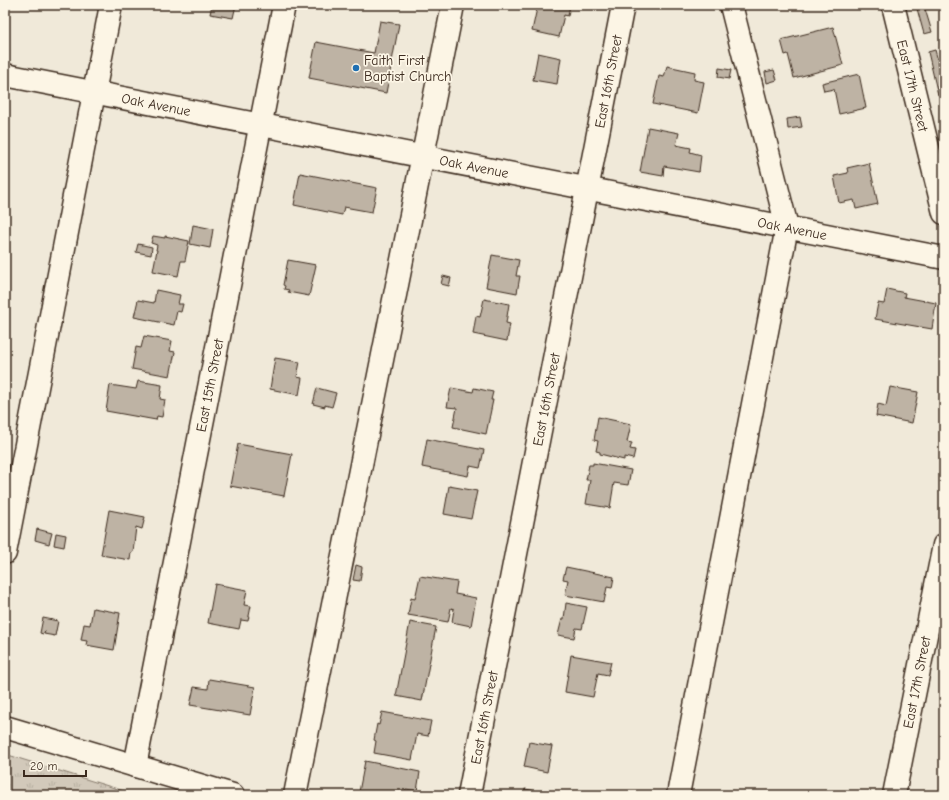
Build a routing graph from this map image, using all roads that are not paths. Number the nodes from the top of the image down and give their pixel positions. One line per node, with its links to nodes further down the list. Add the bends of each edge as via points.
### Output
1 (111, 5): 8 (street)
2 (284, 5): 9 (street, East 15th Street)
3 (453, 5): 10 (street)
4 (623, 5): 11 (street, East 16th Street)
5 (731, 5): 13 (street)
6 (893, 5): 12 (street, East 17th Street)
7 (5, 75): 8 (street, Oak Avenue)
8 (94, 92): 9 (street, Oak Avenue); 16 (street)
9 (260, 124): 10 (street, Oak Avenue); 18 (street, East 15th Street)
10 (424, 156): 11 (street, Oak Avenue); 20 (street)
11 (588, 188): 13 (street, Oak Avenue); 21 (street, East 16th Street)
12 (944, 213)
13 (787, 227): 14 (street, Oak Avenue); 22 (street)
14 (944, 258)
15 (944, 545): 23 (street, East 17th Street)
16 (5, 553)
17 (5, 727): 18 (street)
18 (135, 766): 19 (street)
19 (233, 795)
20 (295, 795)
21 (470, 795)
22 (678, 795)
23 (894, 795)

